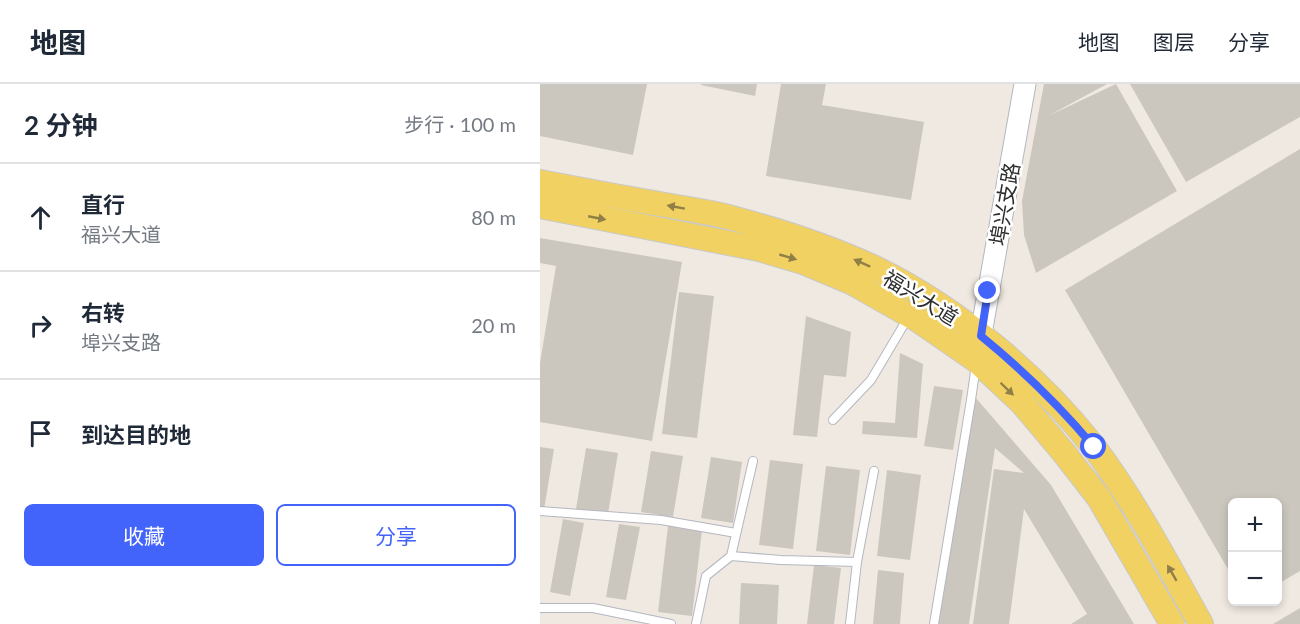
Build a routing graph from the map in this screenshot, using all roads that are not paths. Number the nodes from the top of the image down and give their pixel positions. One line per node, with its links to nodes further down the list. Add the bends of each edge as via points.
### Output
1 (1025, 84): 5 (street, 埠兴支路)
2 (540, 182): 5 (main road, 福兴大道, one-way to 2, via 938,304 878,270 794,236 729,217)
3 (540, 207): 4 (main road, 福兴大道, one-way to 4, via 803,261)
4 (909, 315): 6 (main road, 福兴大道); 7 (lane, via 871,380)
5 (981, 336): 6 (street, 埠兴支路); 20 (main road, 福兴大道, one-way to 5, via 1094,447 1031,378)
6 (976, 360): 18 (lane); 19 (main road, 福兴大道, one-way to 19, via 1022,403 1098,498)
7 (833, 420)
8 (753, 460): 11 (lane)
9 (874, 471): 13 (lane)
10 (540, 511): 11 (lane, via 661,520)
11 (736, 532): 12 (lane)
12 (730, 556): 13 (lane); 16 (lane, via 706,576)
13 (857, 562): 17 (lane)
14 (540, 608): 15 (lane, via 593,608)
15 (671, 624)
16 (696, 624)
17 (850, 624)
18 (934, 624)
19 (1172, 624)
20 (1201, 624)

